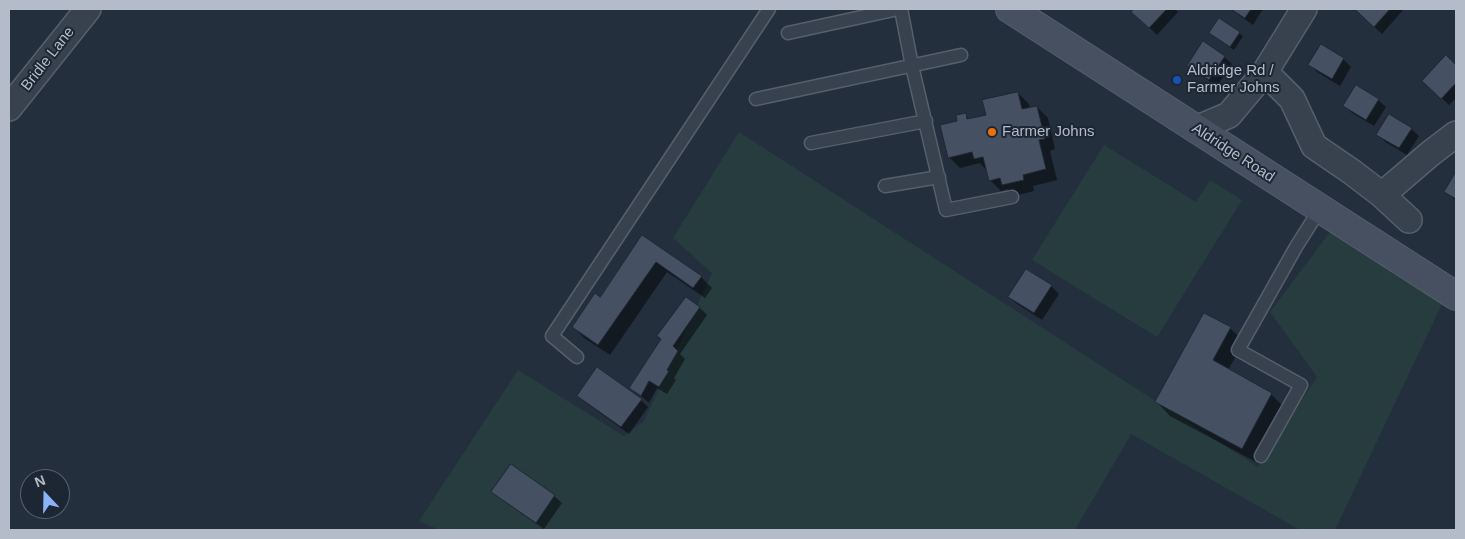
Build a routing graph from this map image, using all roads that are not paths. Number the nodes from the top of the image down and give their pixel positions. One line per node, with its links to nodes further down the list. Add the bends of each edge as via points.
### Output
1 (88, 9): 11 (street, Bridle Lane)
2 (769, 9): 24 (lane, via 552,336)
3 (900, 9): 6 (lane); 8 (lane)
4 (1010, 9): 13 (street, Aldridge Road)
5 (1304, 9): 9 (street)
6 (788, 33)
7 (961, 55): 8 (lane)
8 (912, 66): 10 (lane); 12 (lane)
9 (1266, 72): 13 (street, via 1229,115); 19 (street, via 1292,99 1314,146)
10 (756, 99)
11 (9, 108)
12 (926, 121): 15 (lane); 17 (lane)
13 (1196, 129): 21 (street, Aldridge Road)
14 (1456, 134): 19 (street)
15 (811, 142)
16 (1411, 157): 19 (street)
17 (939, 177): 18 (lane); 20 (lane, via 946,210)
18 (885, 186)
19 (1382, 195): 22 (street)
20 (1012, 197)
21 (1320, 209): 23 (street, Aldridge Road); 25 (lane, via 1238,350 1301,385)
22 (1409, 220)
23 (1456, 296)
24 (577, 357)
25 (1260, 456)

